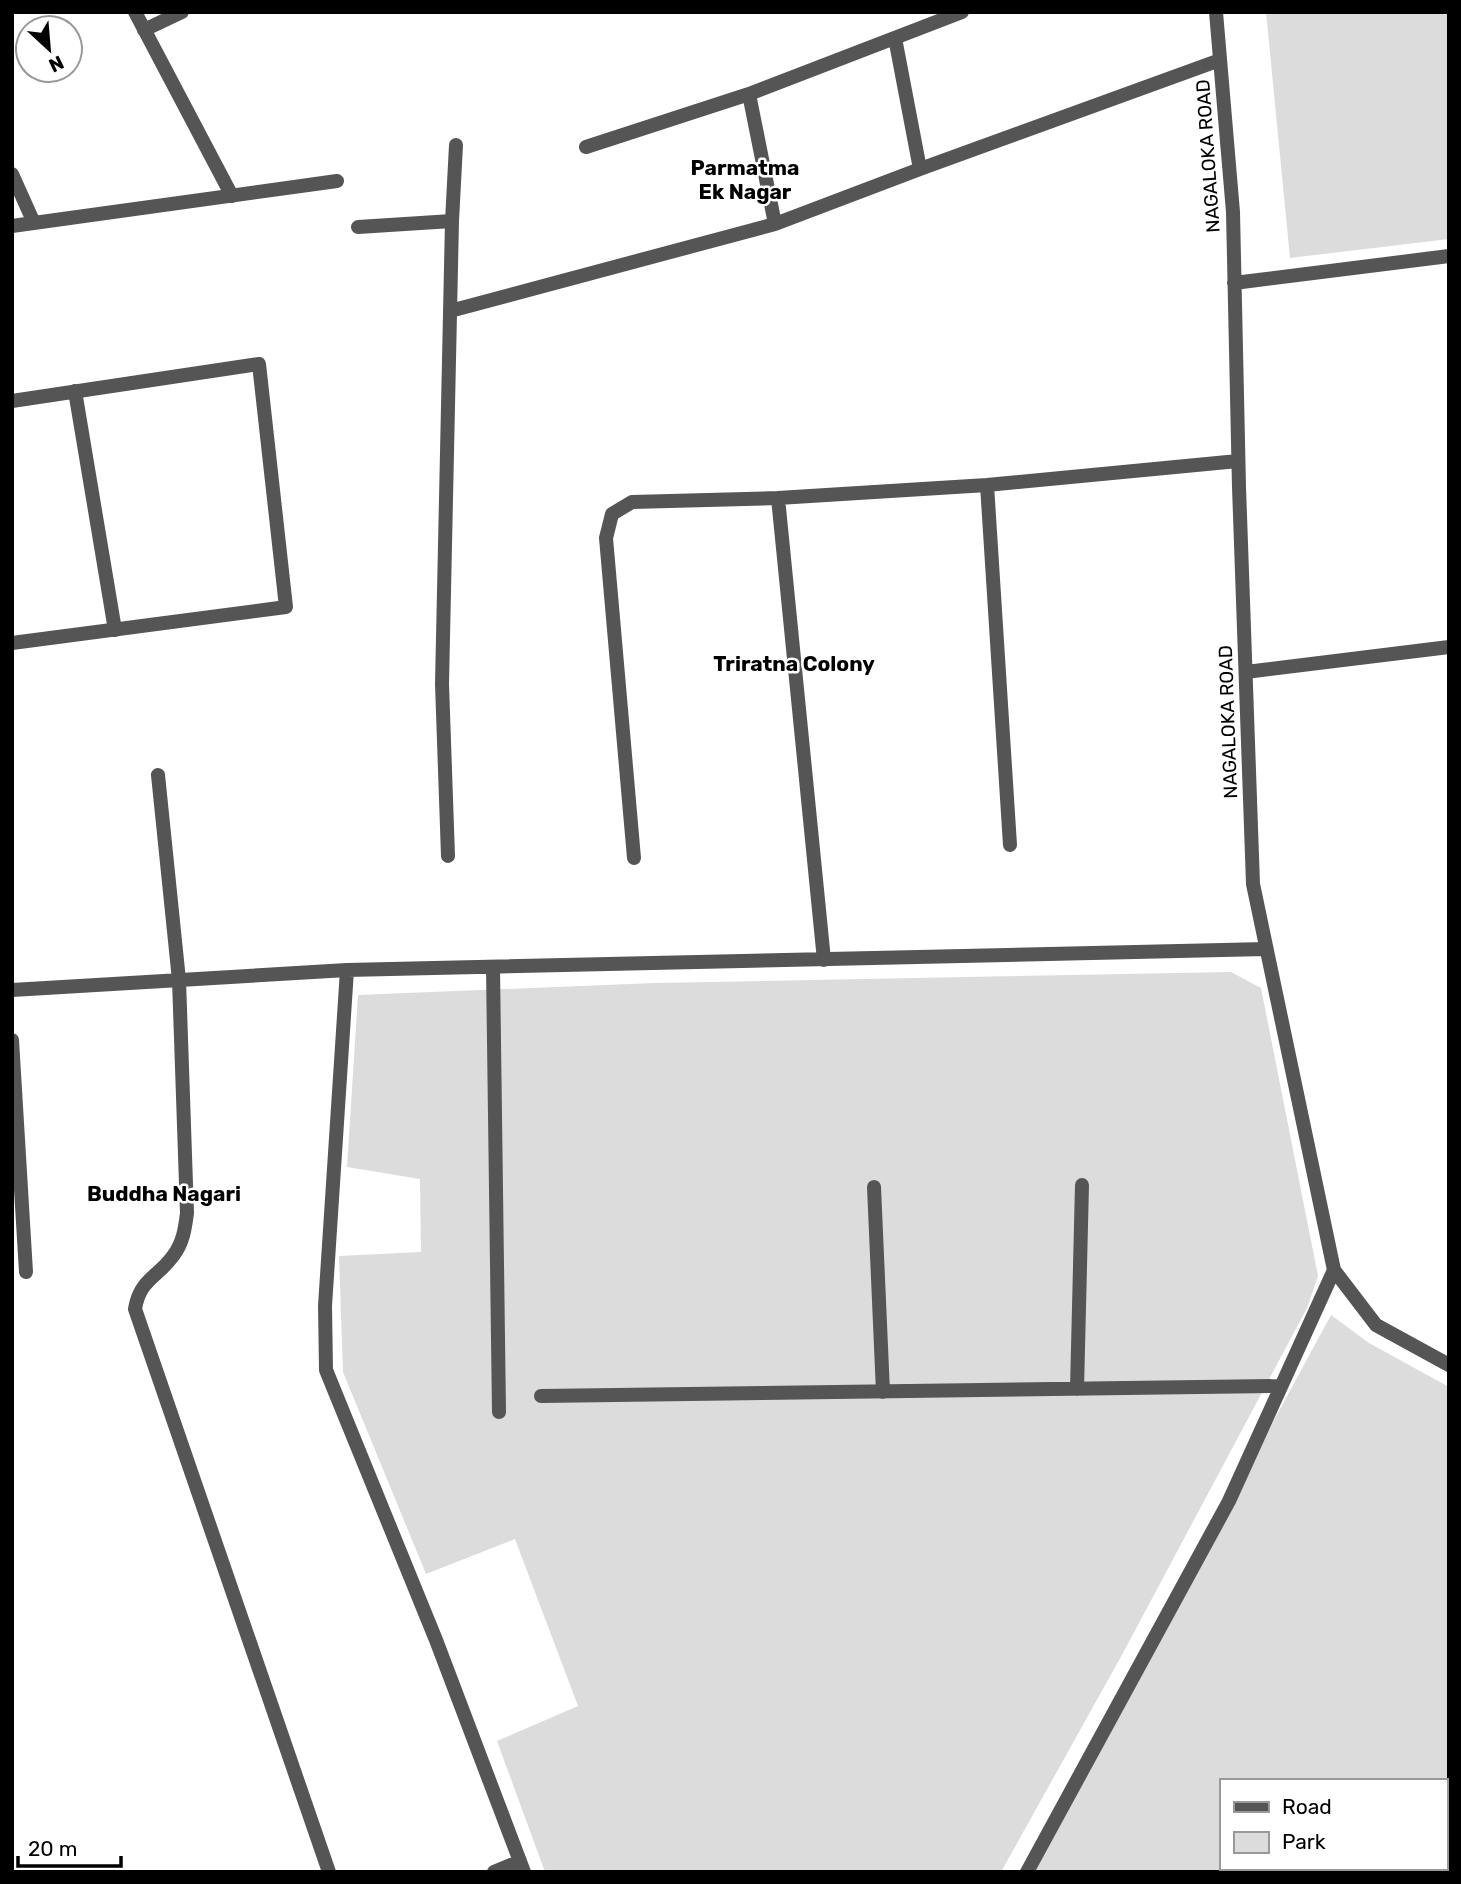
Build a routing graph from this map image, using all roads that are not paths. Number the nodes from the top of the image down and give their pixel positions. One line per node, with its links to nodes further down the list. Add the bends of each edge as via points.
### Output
1 (135, 12): 5 (street)
2 (182, 12): 5 (street)
3 (962, 12): 6 (street)
4 (1216, 12): 7 (street, NAGALOKA ROAD)
5 (144, 30): 14 (street)
6 (895, 38): 8 (street); 11 (street)
7 (1220, 60): 11 (street); 21 (street, NAGALOKA ROAD)
8 (749, 94): 10 (street); 17 (street)
9 (456, 145): 15 (street)
10 (586, 147)
11 (920, 169): 17 (street)
12 (12, 174): 16 (street)
13 (337, 181): 14 (street)
14 (232, 196): 16 (street)
15 (452, 221): 19 (street); 22 (street)
16 (34, 223): 18 (street)
17 (775, 224): 22 (street)
18 (12, 226)
19 (359, 227)
20 (1449, 256): 21 (street)
21 (1234, 282): 25 (street, NAGALOKA ROAD)
22 (450, 311): 34 (street, via 442,684)
23 (75, 391): 24 (street); 28 (street); 28 (street, via 259,364 286,607)
24 (12, 401)
25 (1238, 461): 26 (street); 31 (street, NAGALOKA ROAD)
26 (987, 485): 27 (street); 33 (street)
27 (778, 498): 35 (street, via 632,502 612,514 606,538); 37 (street)
28 (116, 630): 29 (street)
29 (12, 643)
30 (1449, 647): 31 (street)
31 (1245, 672): 36 (street, NAGALOKA ROAD, via 1253,884)
32 (158, 775): 40 (street)
33 (1010, 845)
34 (448, 856)
35 (634, 858)
36 (1266, 949): 37 (street); 45 (street, NAGALOKA ROAD)
37 (824, 960): 38 (street)
38 (493, 967): 39 (street); 52 (street)
39 (347, 970): 40 (street); 53 (street, via 325,1306 326,1370)
40 (178, 980): 41 (street); 54 (street, via 185,1234 174,1255 137,1293 135,1308)
41 (12, 990)
42 (12, 1040): 46 (street)
43 (1082, 1185): 49 (street)
44 (874, 1187): 50 (street)
45 (1334, 1270): 47 (street, NAGALOKA ROAD, via 1376,1325); 48 (street)
46 (26, 1272)
47 (1449, 1365)
48 (1281, 1386): 49 (street); 56 (street, via 1229,1501)
49 (1077, 1389): 50 (street)
50 (883, 1392): 51 (street)
51 (541, 1396)
52 (499, 1412)
53 (522, 1867): 55 (street)
54 (329, 1872)
55 (494, 1872)
56 (1027, 1872)

